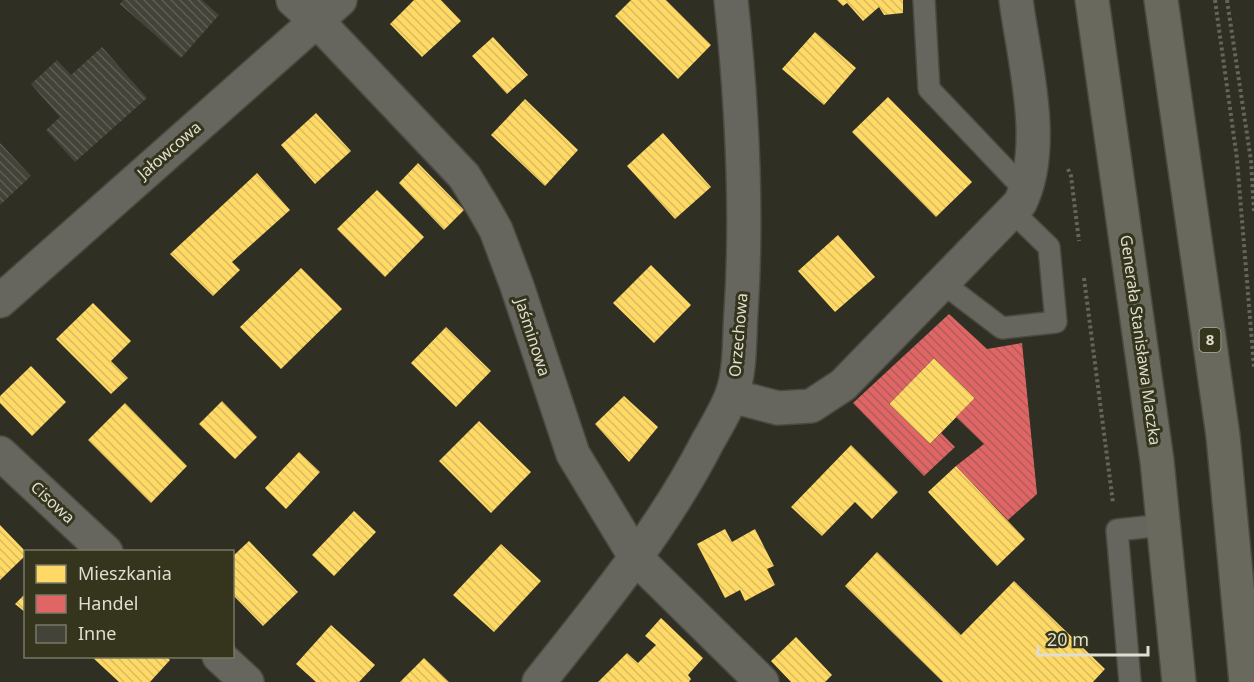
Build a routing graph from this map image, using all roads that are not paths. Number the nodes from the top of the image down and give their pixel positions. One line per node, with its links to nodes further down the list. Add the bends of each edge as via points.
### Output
1 (293, 0): 7 (street, Jaśminowa)
2 (731, 0): 11 (street, Orzechowa, via 742,103 744,178 740,325)
3 (924, 0): 8 (lane, via 929,89)
4 (1016, 0): 8 (street, via 1034,136 1034,156)
5 (1092, 0): 13 (highway, Generała Stanisława Maczka)
6 (1161, 0): 22 (highway, 8, via 1223,436)
7 (329, 11): 10 (street, Jałowcowa); 15 (street, Jaśminowa, via 464,176 496,230 573,454)
8 (1019, 202): 9 (street); 9 (lane, via 1049,247 1056,322 1002,328)
9 (944, 284): 11 (street, via 843,385 811,406 778,408)
10 (0, 301)
11 (732, 396): 15 (street, Orzechowa, via 695,467)
12 (0, 453): 14 (street, Cisowa)
13 (1164, 525): 20 (lane, via 1117,530); 21 (highway, Generała Stanisława Maczka)
14 (104, 550)
15 (636, 558): 18 (street, Orzechowa); 19 (street, Jaśminowa)
16 (220, 658): 17 (street)
17 (247, 682)
18 (539, 682)
19 (762, 682)
20 (1130, 682)
21 (1179, 682)
22 (1246, 682)

